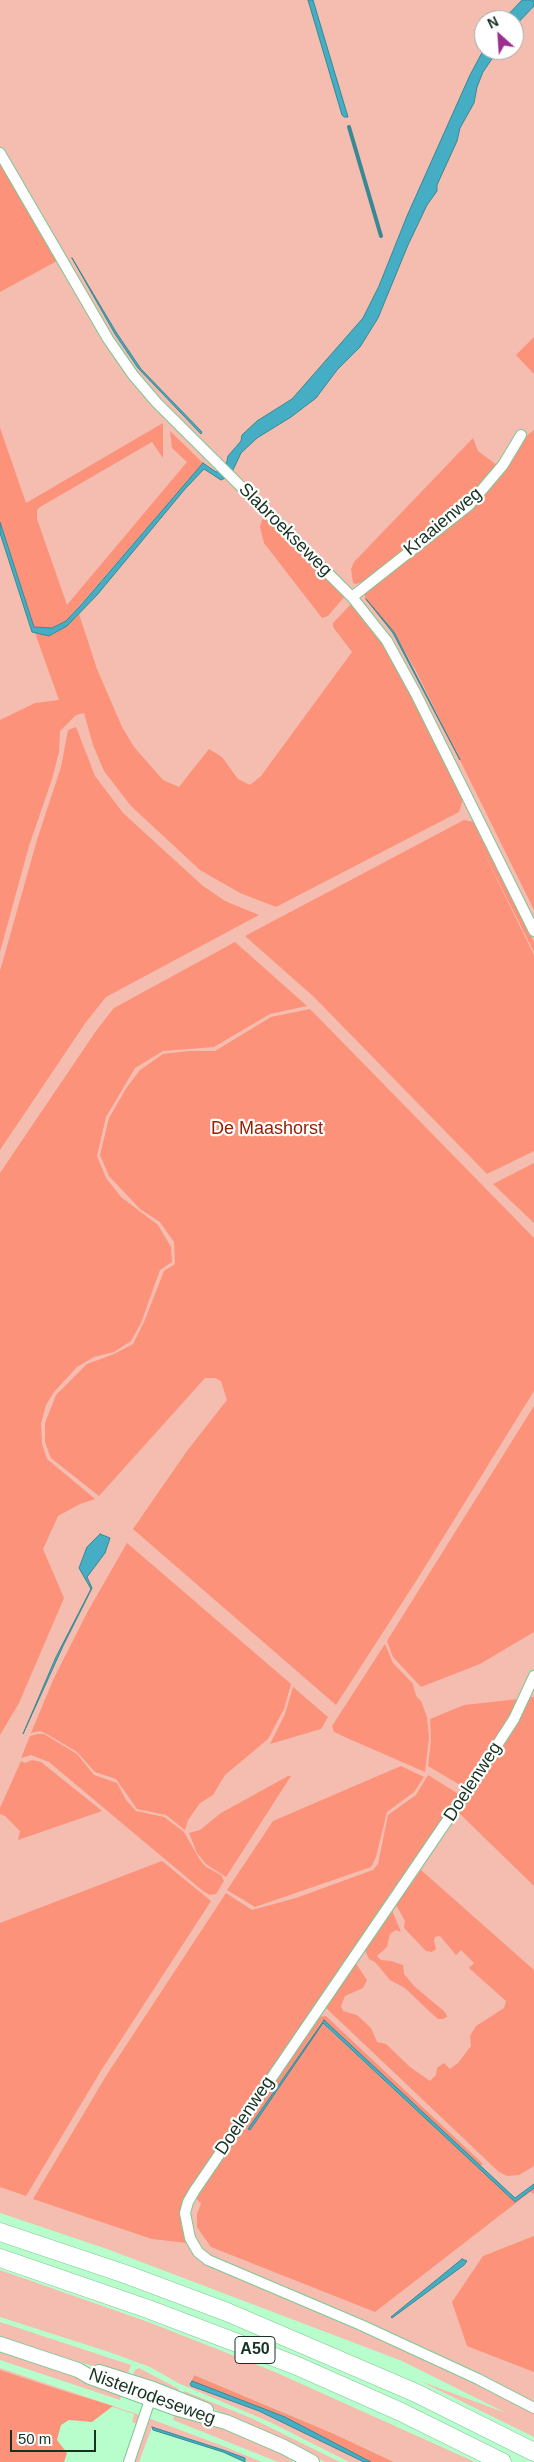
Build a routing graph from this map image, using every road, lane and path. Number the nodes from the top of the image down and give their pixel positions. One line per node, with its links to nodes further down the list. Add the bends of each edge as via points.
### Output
1 (0, 153): 3 (street, Slabroekseweg, via 108,339 134,375 157,403)
2 (521, 435): 3 (street, Kraaienweg, via 503,465 469,505)
3 (352, 597): 4 (street, Slabroekseweg, via 387,640 402,667)
4 (534, 932)
5 (534, 1676): 10 (street, Doelenweg, via 514,1718 466,1793 200,2182 185,2213 190,2238 198,2252 208,2260 370,2329)
6 (0, 2232): 11 (highway, A50, via 125,2274 246,2320 416,2393)
7 (0, 2258): 14 (highway, A50, via 148,2309 295,2365)
8 (0, 2344): 9 (street, Nistelrodeseweg, via 78,2370 93,2370)
9 (152, 2394): 12 (street); 13 (street, Nistelrodeseweg, via 214,2413 226,2422)
10 (534, 2408)
11 (534, 2452)
12 (129, 2462)
13 (312, 2462)
14 (502, 2462)

